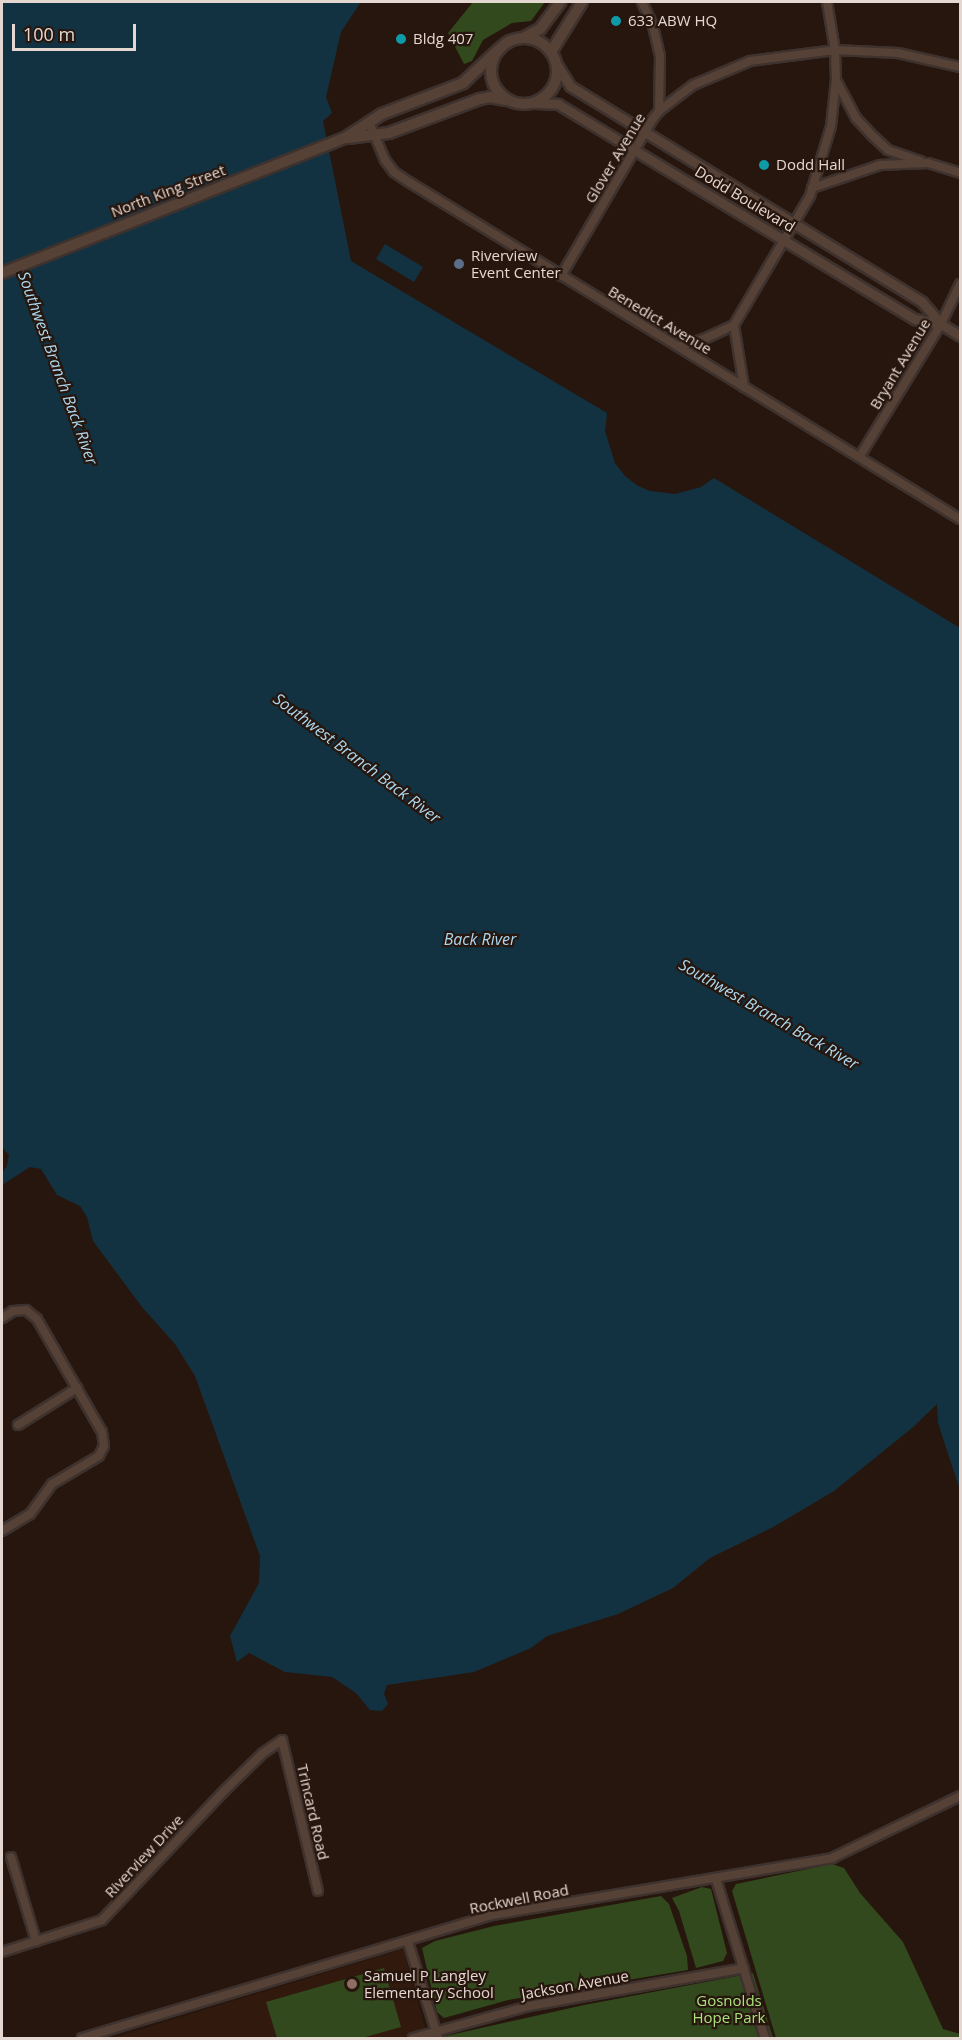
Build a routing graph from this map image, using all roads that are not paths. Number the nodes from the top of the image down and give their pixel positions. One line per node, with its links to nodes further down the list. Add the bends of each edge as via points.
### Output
1 (560, 2): 5 (main road, via 540,29)
2 (582, 2): 8 (main road)
3 (642, 2): 14 (street, via 660,56)
4 (827, 2): 7 (street)
5 (522, 38): 6 (main road); 8 (main road, via 543,44)
6 (498, 50): 12 (main road, via 491,69 492,79); 15 (main road, North King Street, via 463,84)
7 (835, 50): 10 (street, Glover Avenue, via 898,53); 11 (street); 14 (street, Glover Avenue, via 750,61 693,85)
8 (551, 52): 9 (main road)
9 (557, 65): 13 (main road, via 550,92); 16 (street, Dodd Boulevard, via 570,86)
10 (960, 67)
11 (836, 80): 20 (street, via 856,118 874,138 888,150); 22 (street, via 831,126)
12 (511, 101): 13 (main road); 17 (main road, North King Street, via 480,99)
13 (534, 103): 19 (street, Dodd Boulevard, via 558,104)
14 (660, 111): 16 (street, Glover Avenue)
15 (369, 122): 17 (street, Benedict Avenue); 18 (main road, North King Street)
16 (645, 132): 19 (street, Glover Avenue); 23 (street, Dodd Boulevard)
17 (374, 135): 18 (main road, North King Street); 26 (street, Benedict Avenue, via 394,172)
18 (345, 138): 25 (main road, North King Street)
19 (635, 150): 24 (street, Dodd Boulevard); 26 (street, Glover Avenue)
20 (927, 163): 21 (street); 22 (street, via 880,165)
21 (960, 172)
22 (812, 188): 23 (street)
23 (795, 224): 24 (street); 28 (street, Dodd Boulevard, via 922,302)
24 (784, 241): 28 (street, Dodd Boulevard, via 915,319); 29 (street)
25 (2, 273)
26 (561, 276): 31 (street, Benedict Avenue)
27 (960, 284): 28 (street, Bryant Avenue)
28 (941, 324): 30 (street, Dodd Boulevard); 33 (street, Bryant Avenue)
29 (734, 325): 31 (street); 32 (street)
30 (960, 336)
31 (679, 346): 32 (street, Benedict Avenue)
32 (744, 387): 33 (street, Benedict Avenue)
33 (860, 456): 34 (street, Benedict Avenue)
34 (960, 519)
35 (2, 1318): 36 (street, via 13,1311 26,1310 37,1319)
36 (77, 1388): 37 (street); 38 (street, via 102,1432 104,1446 99,1455 52,1484 30,1514)
37 (18, 1425)
38 (2, 1531)
39 (282, 1740): 43 (street, Trincard Road); 44 (street, Riverview Drive, via 224,1791 102,1920)
40 (960, 1796): 42 (street, Rockwell Road, via 832,1858)
41 (12, 1857): 44 (street)
42 (716, 1879): 45 (street, Rockwell Road, via 493,1915); 47 (street)
43 (318, 1891)
44 (36, 1941): 46 (street, Riverview Drive)
45 (408, 1942): 48 (street); 49 (street, Rockwell Road)
46 (2, 1952)
47 (744, 1968): 48 (street, Jackson Avenue, via 529,2006); 51 (street)
48 (437, 2035): 50 (street, Jackson Avenue)
49 (82, 2038)
50 (413, 2038)
51 (765, 2038)

